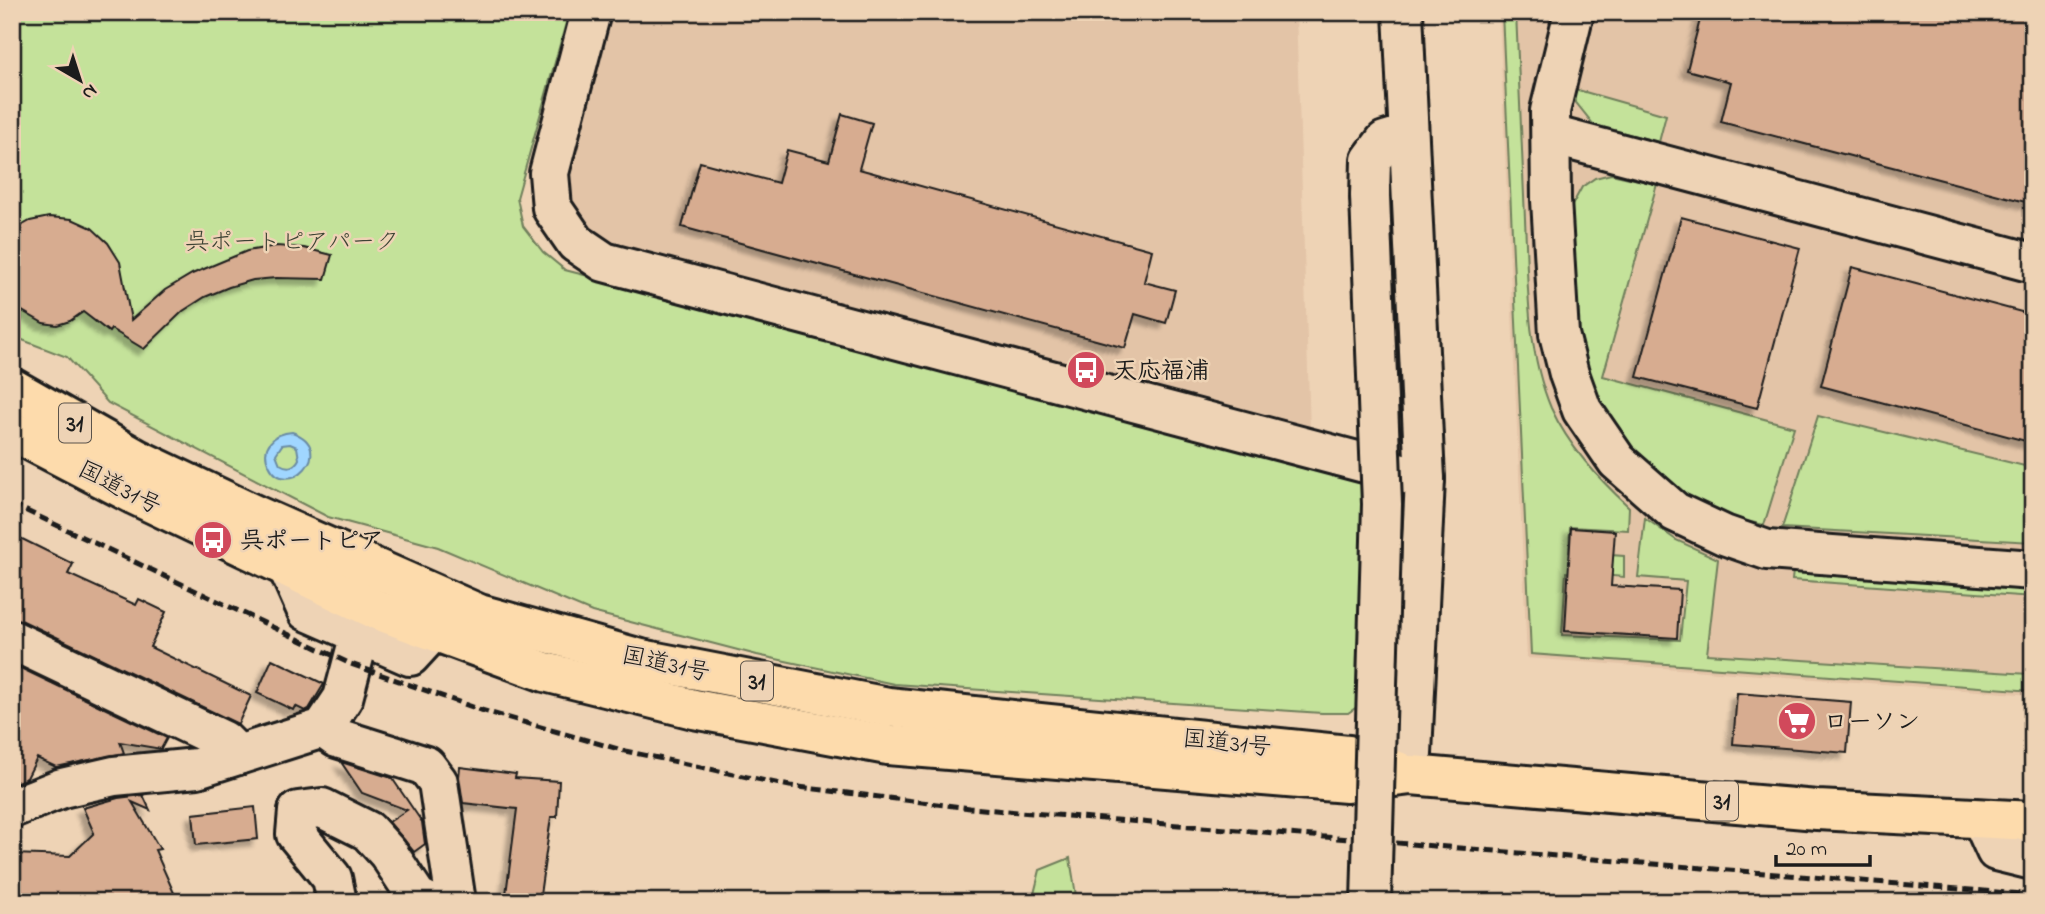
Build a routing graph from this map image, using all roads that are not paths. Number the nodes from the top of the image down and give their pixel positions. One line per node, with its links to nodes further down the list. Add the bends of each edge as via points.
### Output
1 (591, 12): 9 (street, via 549,173 552,208 576,243 604,262)
2 (1403, 12): 4 (street)
3 (1574, 12): 5 (street, via 1550,111)
4 (1408, 134): 9 (street); 25 (street, bridge, via 1385,141 1371,160 1382,504)
5 (1550, 135): 6 (street); 11 (street, via 1559,334 1569,374 1598,437 1645,488 1675,512 1767,550)
6 (2033, 263)
7 (12, 388): 17 (highway, 国道31号 / 31, via 161,470 479,614 627,655 888,707 1348,755)
8 (12, 431): 10 (highway, 国道31号 / 31)
9 (1425, 479): 17 (street)
10 (288, 568): 12 (highway, 国道31号 / 31); 13 (street, via 307,611)
11 (2033, 569)
12 (433, 631): 13 (street, via 410,656); 17 (highway, 国道31号 / 31, via 545,672 694,709 888,745 1346,783)
13 (360, 634): 15 (street, via 343,698)
14 (12, 640): 16 (street, via 224,741)
15 (323, 728): 16 (street); 24 (street, via 337,738 426,766 439,782)
16 (238, 755): 18 (street, via 197,768 114,776 62,788)
17 (1411, 775): 19 (highway, 国道31号 / 31)
18 (12, 807)
19 (1982, 820): 20 (highway, 国道31号 / 31); 21 (street, via 1996,851)
20 (2033, 821)
21 (2033, 860)
22 (337, 902): 23 (street, via 332,878 296,834 299,811 322,808 368,831 417,897)
23 (427, 902)
24 (456, 902)
25 (1371, 902)

